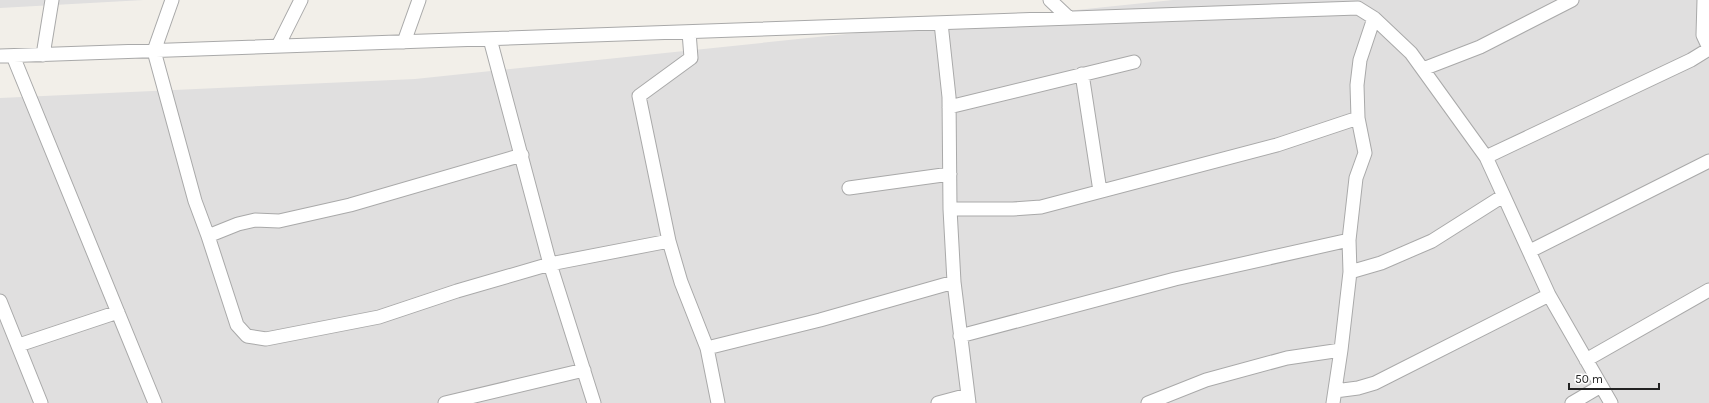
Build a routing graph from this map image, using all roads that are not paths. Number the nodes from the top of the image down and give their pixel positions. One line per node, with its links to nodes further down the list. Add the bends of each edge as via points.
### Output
1 (52, 0): 20 (street)
2 (172, 0): 19 (street)
3 (301, 0): 17 (street)
4 (419, 0): 16 (street)
5 (1050, 0): 11 (street)
6 (1233, 0): 10 (street)
7 (1572, 0): 24 (street, via 1480,47)
8 (1704, 0): 18 (street, via 1703,34)
9 (1361, 4): 10 (street); 12 (street)
10 (1240, 12): 11 (street)
11 (1069, 18): 13 (street)
12 (1374, 18): 24 (street, via 1411,53); 27 (street, via 1360,60 1357,85)
13 (941, 23): 14 (street); 26 (street)
14 (689, 32): 15 (street); 38 (street, via 691,58 639,96)
15 (490, 39): 16 (street); 28 (street)
16 (404, 42): 17 (street)
17 (278, 46): 19 (street)
18 (1709, 49): 29 (street, via 1691,60)
19 (154, 51): 20 (street); 36 (street, via 195,201)
20 (43, 55): 22 (street)
21 (0, 56): 22 (street)
22 (13, 56): 46 (street)
23 (1134, 62): 25 (street)
24 (1423, 69): 29 (street)
25 (1082, 74): 26 (street); 33 (street)
26 (949, 107): 31 (street)
27 (1358, 118): 33 (street, via 1277,145); 37 (street, via 1365,152 1356,178)
28 (522, 155): 36 (street, via 350,205 279,221 249,221); 40 (street)
29 (1486, 157): 34 (street)
30 (1709, 161): 39 (street)
31 (950, 174): 32 (street); 35 (street)
32 (849, 188)
33 (1100, 191): 35 (street, via 1041,207 1013,210)
34 (1503, 196): 39 (street); 41 (street, via 1432,240)
35 (950, 209): 42 (street)
36 (208, 236): 40 (street, via 236,325 247,336 266,339 379,317)
37 (1349, 240): 41 (street); 47 (street, via 1175,279)
38 (669, 241): 40 (street); 49 (street, via 681,282)
39 (1530, 251): 44 (street)
40 (550, 264): 52 (street)
41 (1350, 272): 50 (street)
42 (954, 282): 47 (street); 49 (street, via 820,320)
43 (1709, 290): 51 (street)
44 (1549, 295): 51 (street); 54 (street, via 1375,383)
45 (0, 301): 48 (street)
46 (118, 312): 48 (street); 57 (street)
47 (960, 336): 55 (street)
48 (19, 345): 56 (street)
49 (707, 348): 60 (street)
50 (1342, 350): 54 (street); 62 (street, via 1280,360 1206,380)
51 (1586, 360): 53 (street)
52 (584, 370): 58 (street); 59 (street)
53 (1601, 386): 63 (street); 64 (street)
54 (1334, 397)
55 (968, 399): 61 (street)
56 (42, 403)
57 (155, 403)
58 (445, 403)
59 (594, 403)
60 (718, 403)
61 (938, 403)
62 (1148, 403)
63 (1572, 403)
64 (1611, 403)

